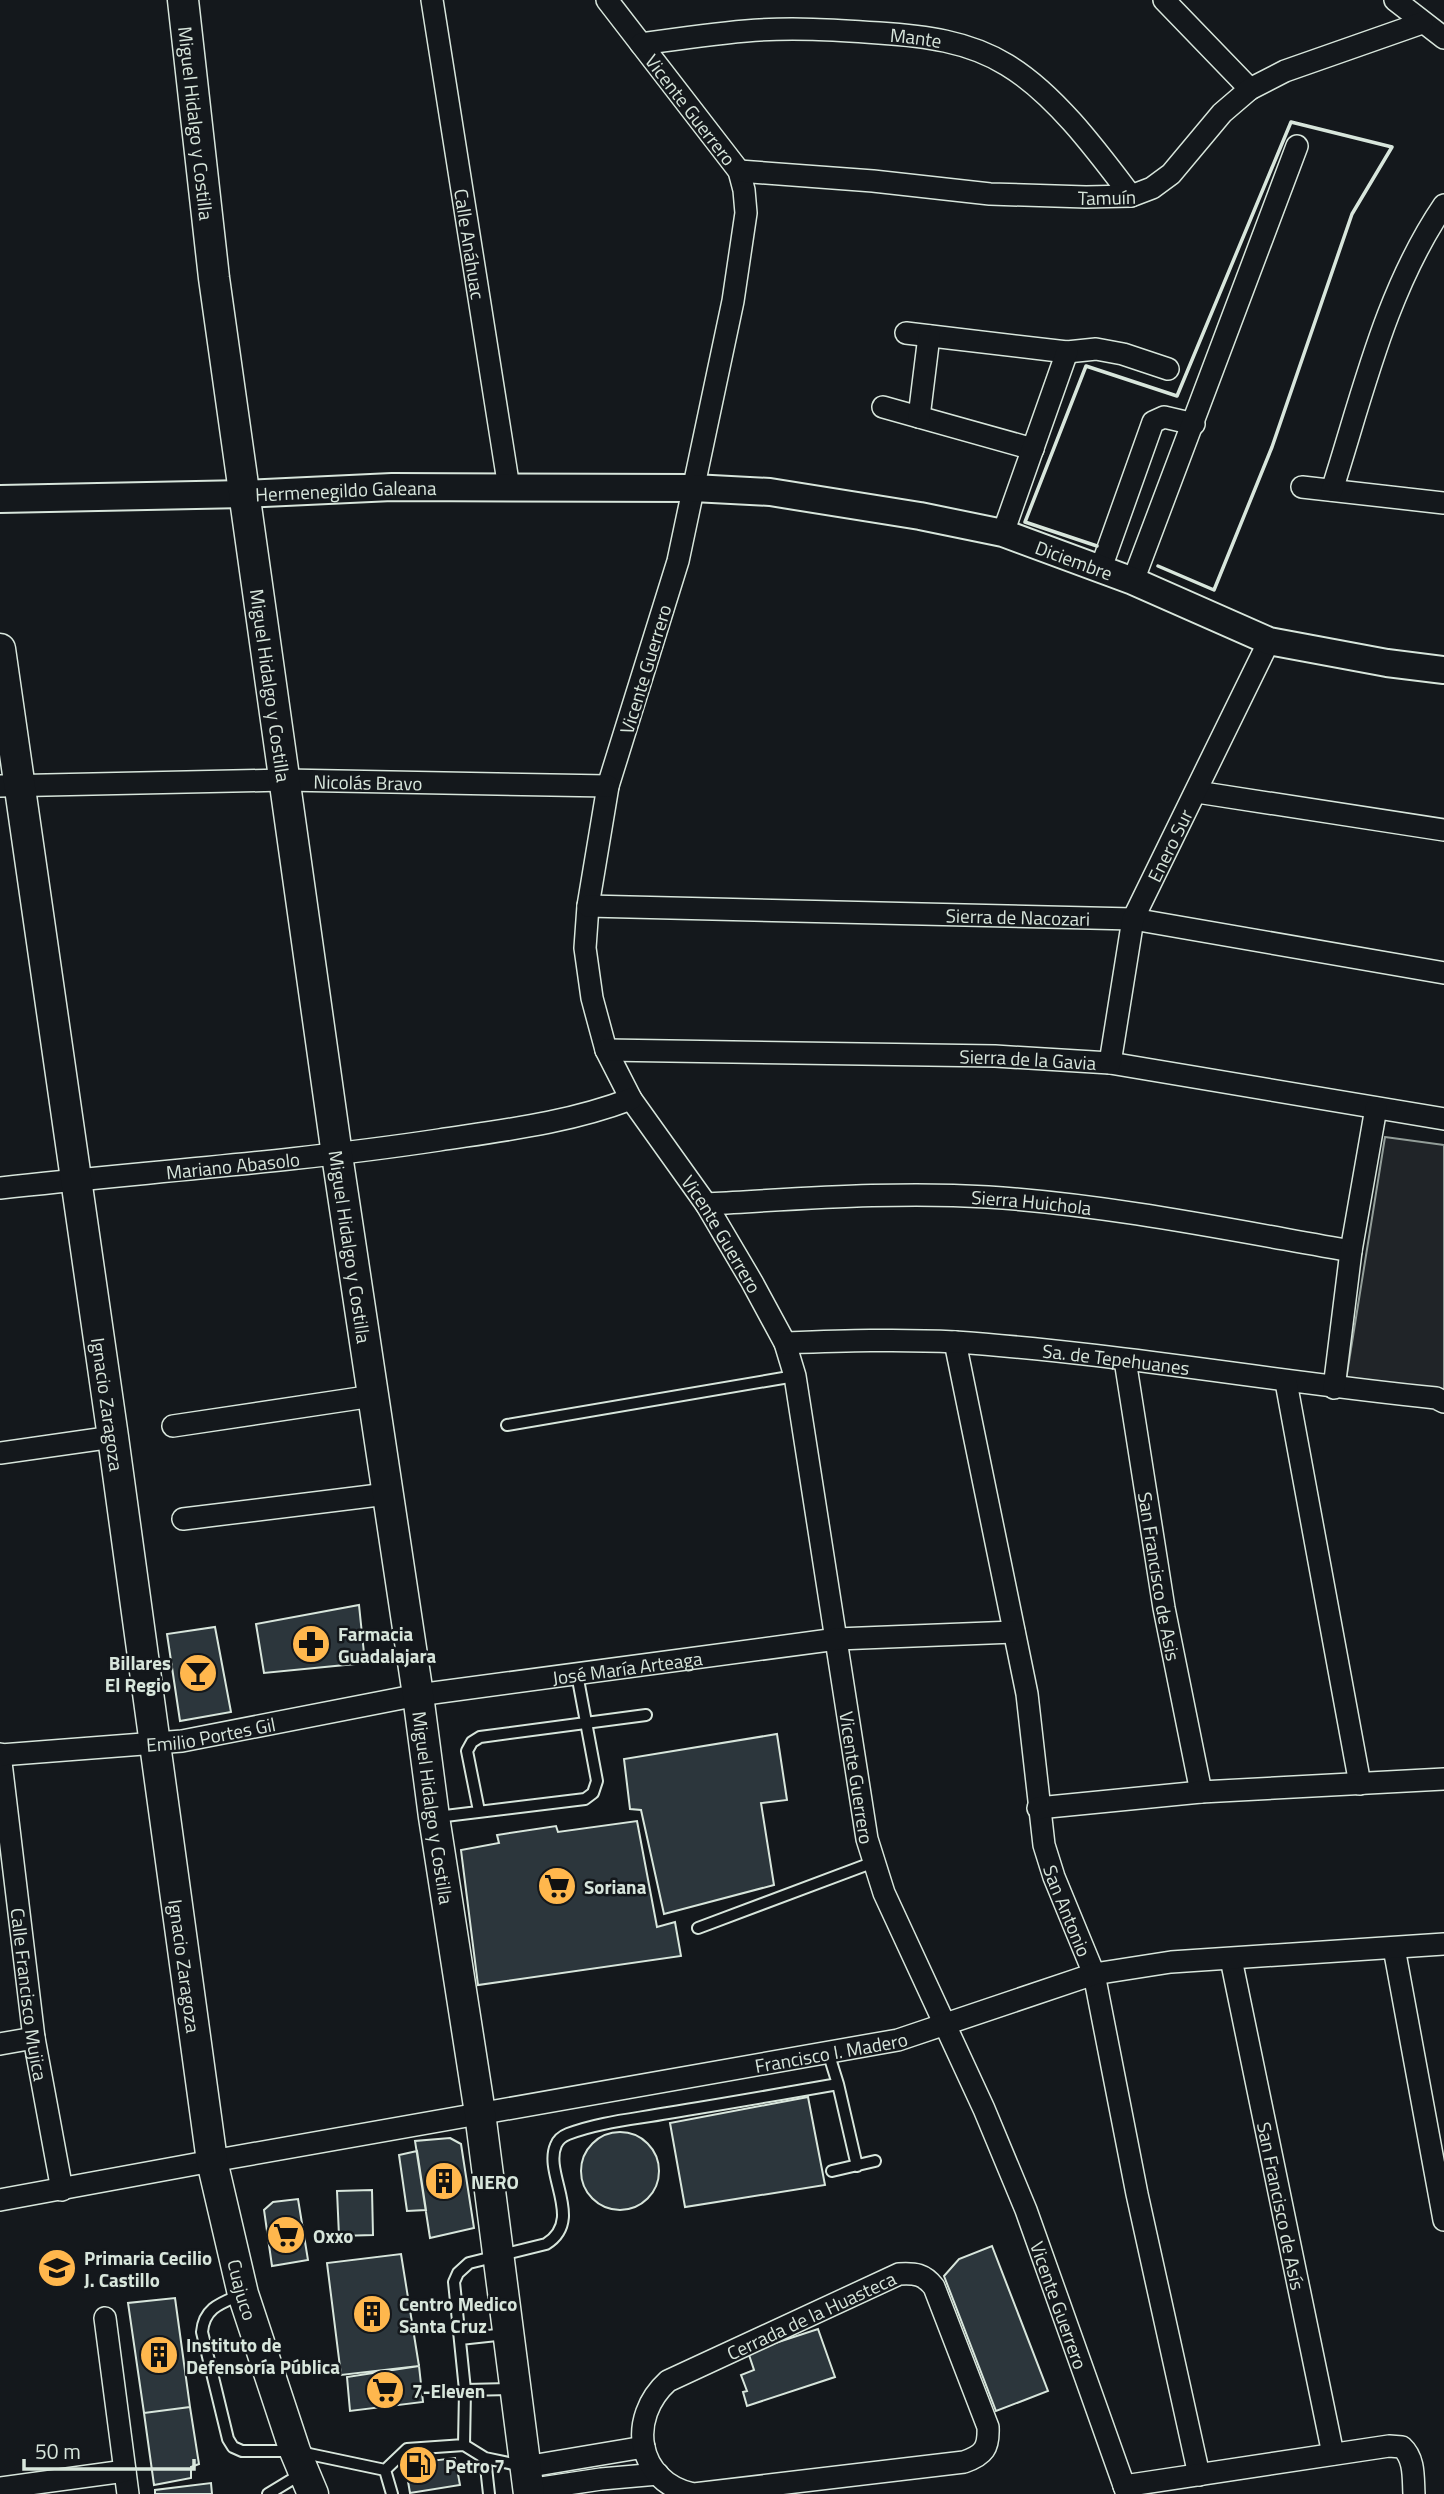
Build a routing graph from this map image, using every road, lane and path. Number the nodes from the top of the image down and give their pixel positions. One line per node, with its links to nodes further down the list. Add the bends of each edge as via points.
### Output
1 (183, 0): 26 (main road, Miguel Hidalgo y Costilla, via 214,278)
2 (432, 0): 23 (street, Calle Anáhuac)
3 (607, 0): 8 (street, Vicente Guerrero)
4 (1164, 0): 9 (street)
5 (1395, 0): 6 (street)
6 (1422, 23): 7 (street); 9 (street, Tamuín, via 1285,71)
7 (1444, 38)
8 (640, 44): 11 (street, Vicente Guerrero); 12 (street, Mante, via 749,30 815,30 922,36 968,46 1007,65 1037,88)
9 (1251, 89): 12 (street, Tamuín, via 1222,113 1171,174 1153,188)
10 (1297, 146): 20 (street)
11 (739, 172): 12 (street, Tamuín, via 990,194); 24 (street, Vicente Guerrero, via 746,213 741,256)
12 (1131, 196)
13 (1444, 205): 25 (street, via 1408,266 1391,306)
14 (906, 333): 15 (street)
15 (929, 336): 16 (street); 19 (street)
16 (1067, 352): 17 (street, via 1096,349); 21 (street)
17 (1168, 369)
18 (883, 407): 19 (street)
19 (919, 417): 21 (street)
20 (1194, 424): 30 (street, via 1164,417 1153,422); 31 (street)
21 (1033, 449): 29 (street)
22 (1302, 486): 25 (street)
23 (509, 488): 24 (street, Hermenegildo Galeana); 26 (street, Hermenegildo Galeana, via 392,487)
24 (693, 488): 29 (street, Diciembre, via 770,492); 37 (street, Vicente Guerrero, via 678,561)
25 (1332, 490): 28 (street)
26 (245, 494): 27 (street, Hermenegildo Galeana); 35 (main road, Miguel Hidalgo y Costilla)
27 (0, 499)
28 (1444, 503)
29 (1003, 533): 30 (street, Diciembre)
30 (1101, 568): 31 (street, Diciembre)
31 (1133, 581): 32 (street, Diciembre)
32 (1269, 641): 34 (street, Diciembre); 38 (street, Enero Sur)
33 (0, 649): 36 (main road, Ignacio Zaragoza)
34 (1444, 670)
35 (285, 780): 36 (street, Nicolás Bravo); 37 (street, Nicolás Bravo); 48 (main road, Miguel Hidalgo y Costilla)
36 (9, 786): 49 (main road, Ignacio Zaragoza)
37 (608, 786): 40 (street, Vicente Guerrero)
38 (1197, 792): 39 (street); 41 (street, Enero Sur)
39 (1444, 830)
40 (588, 906): 41 (street, Sierra de Nacozari); 43 (street, Vicente Guerrero, via 585,948)
41 (1133, 919): 42 (street, Sierra de Nacozari); 44 (street, Enero Sur)
42 (1444, 973)
43 (606, 1049): 44 (street, Sierra de la Gavia, via 995,1056); 45 (street, Vicente Guerrero)
44 (1110, 1063): 46 (street, Sierra de la Gavia)
45 (631, 1098): 48 (street, Mariano Abasolo, via 553,1122); 51 (street, Vicente Guerrero)
46 (1376, 1108): 47 (street, Sierra de la Gavia); 52 (street)
47 (1444, 1119)
48 (337, 1155): 49 (street, Mariano Abasolo); 59 (main road, Miguel Hidalgo y Costilla)
49 (75, 1180): 50 (street, Mariano Abasolo); 63 (main road, Ignacio Zaragoza)
50 (0, 1188)
51 (706, 1204): 52 (street, Sierra Huichola, via 915,1194 990,1197 1094,1207); 54 (street, Vicente Guerrero)
52 (1351, 1251): 58 (street)
53 (955, 1342): 54 (street, Sa. de Tepehuanes); 55 (street, Sa. de Tepehuanes); 67 (street, San Antonio)
54 (785, 1343): 56 (street, Vicente Guerrero)
55 (1125, 1360): 57 (street, Sa. de Tepehuanes); 77 (street, San Francisco de Asis, via 1164,1608)
56 (794, 1376): 61 (lane); 68 (street, Vicente Guerrero)
57 (1286, 1382): 58 (street, Sa. de Tepehuanes); 76 (street)
58 (1334, 1388): 60 (street, Sa. de Tepehuanes)
59 (373, 1395): 62 (street); 65 (main road, Miguel Hidalgo y Costilla)
60 (1444, 1402)
61 (507, 1425)
62 (173, 1426)
63 (113, 1437): 64 (street); 73 (main road, Ignacio Zaragoza)
64 (0, 1452)
65 (387, 1494): 66 (street); 70 (main road, Miguel Hidalgo y Costilla)
66 (183, 1519)
67 (1014, 1632): 68 (street, José María Arteaga); 78 (street, San Antonio, via 1032,1734)
68 (836, 1639): 69 (street, José María Arteaga); 81 (street, Vicente Guerrero)
69 (577, 1674): 70 (street, José María Arteaga); 72 (lane)
70 (418, 1695): 73 (street, Emilio Portes Gil, via 182,1741); 80 (main road, Miguel Hidalgo y Costilla)
71 (646, 1715): 72 (lane)
72 (585, 1723): 79 (lane, via 480,1737 472,1742 467,1751); 79 (lane, via 597,1781 593,1793 585,1799)
73 (155, 1742): 74 (street, Emilio Portes Gil); 94 (main road, Ignacio Zaragoza)
74 (0, 1754): 82 (street, Calle Francisco Mujica)
75 (1444, 1779): 76 (street)
76 (1360, 1784): 77 (street)
77 (1201, 1792): 78 (street)
78 (1038, 1808): 87 (street, San Antonio, via 1054,1877)
79 (479, 1811): 80 (lane)
80 (434, 1817): 93 (main road, Miguel Hidalgo y Costilla)
81 (874, 1862): 83 (lane); 88 (street, Vicente Guerrero)
82 (9, 1901): 89 (street, Calle Francisco Mujica)
83 (698, 1928)
84 (1444, 1944): 85 (street, Francisco I. Madero)
85 (1394, 1948): 86 (street, Francisco I. Madero); 100 (street)
86 (1231, 1959): 87 (street, Francisco I. Madero, via 1171,1962); 110 (street, San Francisco de Asís)
87 (1094, 1974): 88 (street, Francisco I. Madero); 116 (street, San Antonio)
88 (946, 2025): 91 (street, Francisco I. Madero, via 898,2040); 119 (street, Vicente Guerrero, via 1026,2210)
89 (34, 2038): 90 (street); 98 (street, Calle Francisco Mujica)
90 (0, 2044)
91 (828, 2052): 92 (lane); 93 (street, Francisco I. Madero)
92 (838, 2084): 96 (lane); 101 (lane, via 565,2135 554,2153 563,2216 557,2237)
93 (480, 2113): 94 (street, Francisco I. Madero); 101 (main road, Miguel Hidalgo y Costilla)
94 (212, 2161): 98 (street, Francisco I. Madero); 102 (main road, Cuajuco)
95 (875, 2161): 96 (lane)
96 (857, 2166): 97 (lane)
97 (832, 2171)
98 (62, 2190): 99 (street, Francisco I. Madero)
99 (0, 2200)
100 (1444, 2220)
101 (498, 2255): 104 (main road, Miguel Hidalgo y Costilla); 105 (lane, via 469,2263 458,2273 454,2282)
102 (243, 2294): 114 (main road, Cuajuco); 114 (lane, via 215,2306 203,2321 228,2439 233,2447)
103 (105, 2318): 113 (street)
104 (508, 2334): 105 (lane); 106 (main road, Miguel Hidalgo y Costilla)
105 (460, 2339): 107 (lane)
106 (514, 2389): 107 (lane); 117 (main road, Miguel Hidalgo y Costilla)
107 (465, 2390): 108 (lane)
108 (464, 2445): 111 (lane); 112 (lane, via 407,2449)
109 (644, 2446): 115 (street); 117 (street); 124 (street, Cerrada de la Huasteca, via 642,2431 649,2402 668,2381 899,2274 926,2277 934,2287 988,2427 986,2450 964,2462)
110 (1334, 2455): 116 (street); 125 (street, via 1402,2447 1412,2461)
111 (485, 2458): 117 (lane); 123 (lane)
112 (385, 2470): 114 (lane); 122 (lane)
113 (125, 2472): 118 (street); 120 (street)
114 (304, 2473): 121 (lane)
115 (658, 2474): 117 (street); 124 (street, Cerrada de la Huasteca, via 679,2491)
116 (1199, 2475): 119 (street)
117 (524, 2486)
118 (0, 2488)
119 (1125, 2490)
120 (128, 2494)
121 (268, 2494)
122 (392, 2494)
123 (488, 2494)
124 (694, 2494)
125 (1414, 2494)

